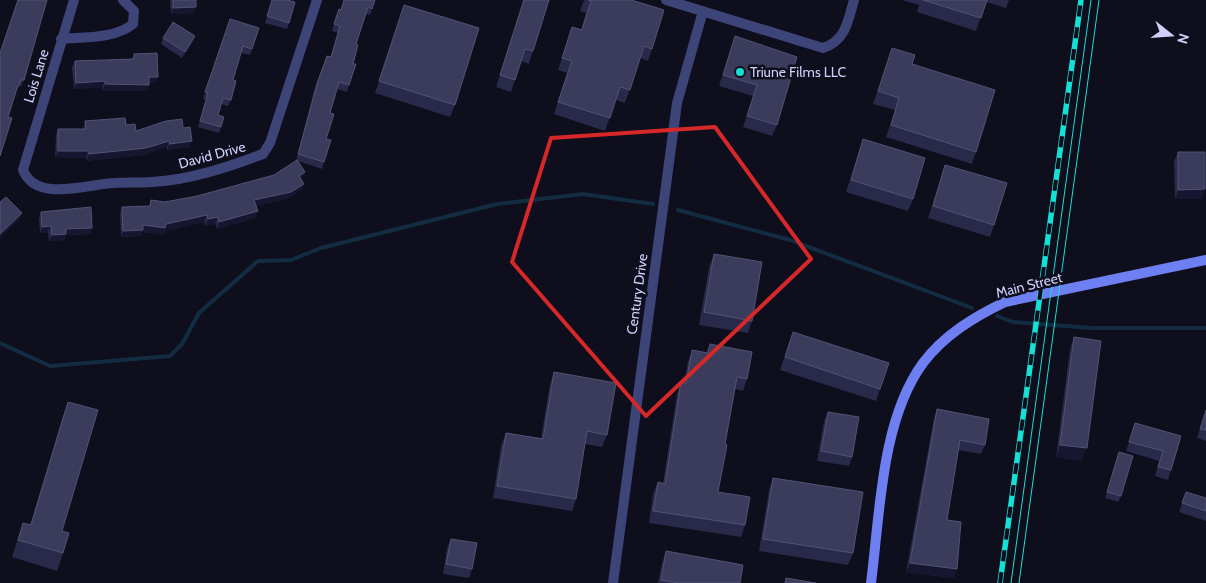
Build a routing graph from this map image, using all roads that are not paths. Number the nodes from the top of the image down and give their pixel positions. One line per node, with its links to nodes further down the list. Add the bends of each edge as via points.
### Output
1 (74, 0): 7 (street, Lois Lane)
2 (123, 0): 7 (street, via 134,10 133,24 126,30)
3 (317, 0): 8 (street, David Drive, via 270,143 263,154 186,178 54,189 33,184 26,178 23,170)
4 (666, 0): 6 (street)
5 (854, 0): 6 (street, via 844,33 832,45 823,48)
6 (703, 11): 10 (street, Century Drive, via 677,103)
7 (61, 39): 8 (street, Lois Lane)
8 (25, 160)
9 (1206, 260): 11 (street, Main Street, via 1005,302 946,338 915,376 896,423 887,459)
10 (613, 583)
11 (872, 583)

